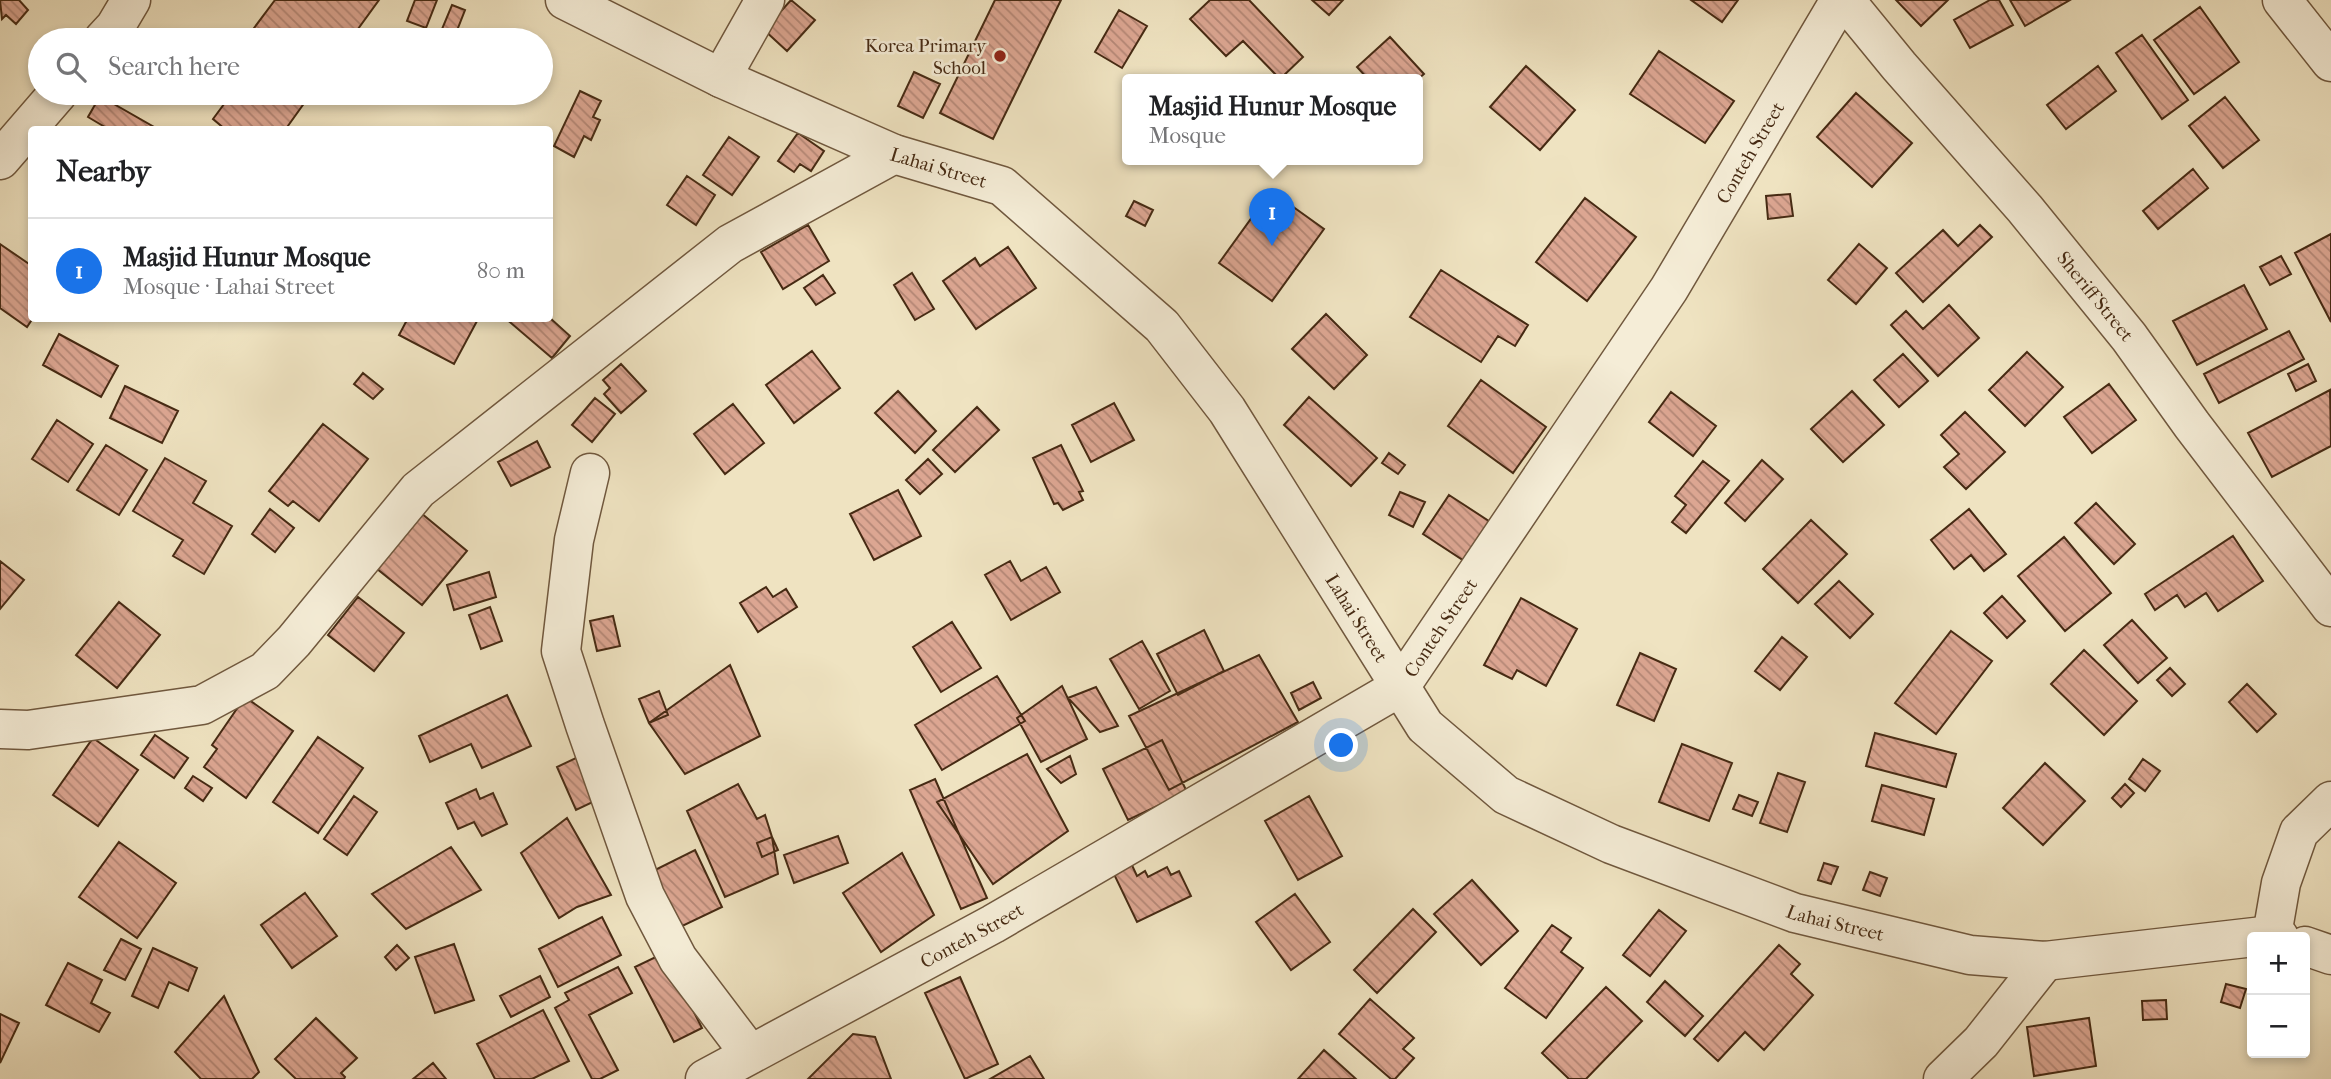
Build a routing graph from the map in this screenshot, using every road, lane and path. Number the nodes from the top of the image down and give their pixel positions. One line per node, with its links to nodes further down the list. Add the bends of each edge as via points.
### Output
1 (131, 0): 6 (street)
2 (565, 0): 8 (street, Lahai Street)
3 (765, 0): 8 (street)
4 (1842, 0): 15 (street, Sheriff Street, via 2025,209 2129,337); 16 (street, Conteh Street, via 1669,289)
5 (2282, 0): 7 (street)
6 (114, 28)
7 (2331, 62)
8 (721, 78): 12 (street, Lahai Street)
9 (48, 105): 10 (street)
10 (29, 126)
11 (28, 128): 13 (street)
12 (894, 154): 16 (street, Lahai Street, via 1002,186 1162,326 1227,410); 17 (street, via 730,244 418,490 265,671 202,705 28,730)
13 (0, 160)
14 (590, 473): 24 (street, via 574,540 561,651 645,896 678,959)
15 (2331, 607)
16 (1400, 687): 23 (street, Lahai Street, via 1424,726 1506,795 1611,844 1795,913 1970,955); 24 (street, Conteh Street, via 993,924)
17 (0, 729)
18 (2331, 802): 19 (street, via 2299,832 2281,883)
19 (2285, 932)
20 (2247, 943): 23 (street, Lahai Street)
21 (2310, 948): 22 (street, Lahai Street)
22 (2331, 955)
23 (2045, 961): 26 (street, via 1981,1042)
24 (750, 1054): 25 (street, Conteh Street)
25 (705, 1079)
26 (1943, 1079)

